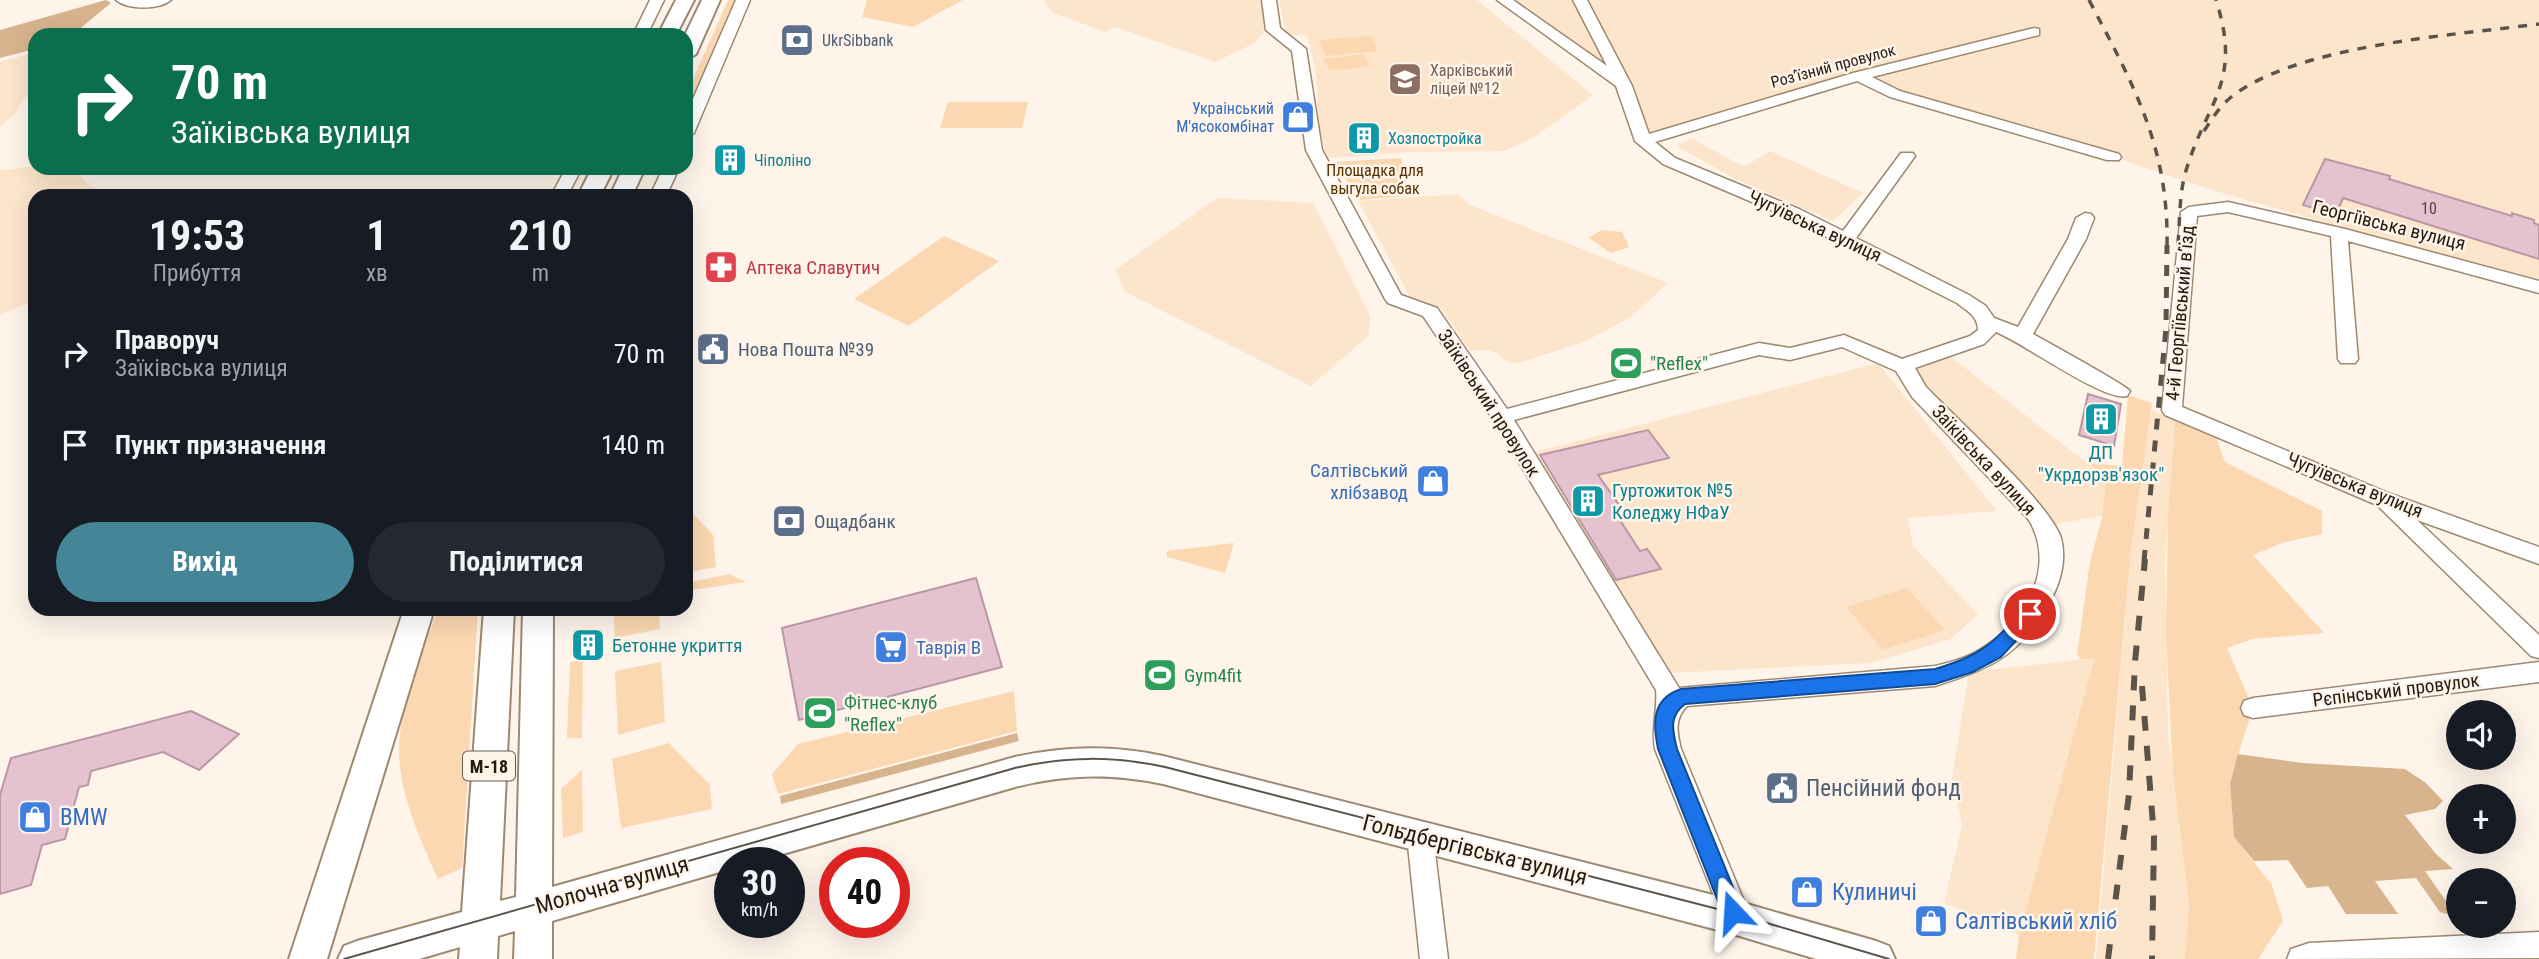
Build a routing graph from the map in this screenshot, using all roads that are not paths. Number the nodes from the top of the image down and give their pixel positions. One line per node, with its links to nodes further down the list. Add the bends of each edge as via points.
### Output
1 (123, 0): 2 (street)
2 (164, 0)
3 (657, 0): 10 (street)
4 (685, 0): 11 (main road)
5 (711, 0): 13 (main road)
6 (743, 0): 16 (street)
7 (1269, 0): 31 (street, Заїківський провулок, via 1273,30 1299,49 1314,150 1394,299 1430,312)
8 (1504, 0): 15 (street)
9 (1580, 0): 15 (street)
10 (643, 28)
11 (671, 28)
12 (2034, 32): 14 (street, Роз’їзний провулок)
13 (693, 39)
14 (1858, 76): 17 (street, Роз’їзний провулок); 19 (street, via 1895,93)
15 (1625, 86): 17 (street)
16 (693, 117)
17 (1643, 141): 23 (street, Чугуївська вулиця, via 1669,161)
18 (1906, 156): 23 (street)
19 (2113, 156)
20 (2228, 207): 22 (street, Георгіївська вулиця); 30 (street, 4-й Георгіївський в’їзд, via 2189,212)
21 (2085, 218): 26 (street)
22 (2339, 233): 24 (street, Георгіївська вулиця); 27 (street)
23 (1846, 239): 25 (street, Чугуївська вулиця, via 1963,299)
24 (2539, 286)
25 (1987, 322): 26 (street, Чугуївська вулиця); 28 (street, via 1987,332 1977,340)
26 (2023, 336): 29 (street, Чугуївська вулиця)
27 (2348, 359)
28 (1905, 367): 31 (street, via 1844,341 1790,354 1759,349); 39 (street, Заїківська вулиця, via 1919,392 2036,515 2050,537 2051,566 2041,600 1995,652 1967,667 1935,676 1681,697)
29 (2120, 391)
30 (2172, 410): 32 (street, Чугуївська вулиця)
31 (1502, 417): 39 (street, Заїківський провулок, via 1659,673)
32 (2380, 498): 33 (street, Чугуївська вулиця); 37 (street)
33 (2539, 556)
34 (417, 616): 47 (main road)
35 (499, 616): 45 (main road, М-18)
36 (537, 616): 43 (main road, М-18)
37 (2539, 649)
38 (2539, 672): 40 (street, Рєпінський провулок)
39 (1670, 705): 44 (street, via 1662,723 1668,749)
40 (2253, 708)
41 (1070, 760): 42 (main road, Гольдбергівська вулиця, via 1141,765); 43 (main road, Молочна вулиця)
42 (1420, 836): 44 (main road, Гольдбергівська вулиця); 50 (street)
43 (534, 908): 45 (main road, Молочна вулиця); 49 (main road, М-18)
44 (1733, 916): 51 (main road, Гольдбергівська вулиця)
45 (479, 941): 48 (main road, Молочна вулиця)
46 (2539, 945): 52 (street)
47 (308, 959)
48 (357, 959)
49 (533, 959)
50 (1434, 959)
51 (1876, 959)
52 (2301, 959)

